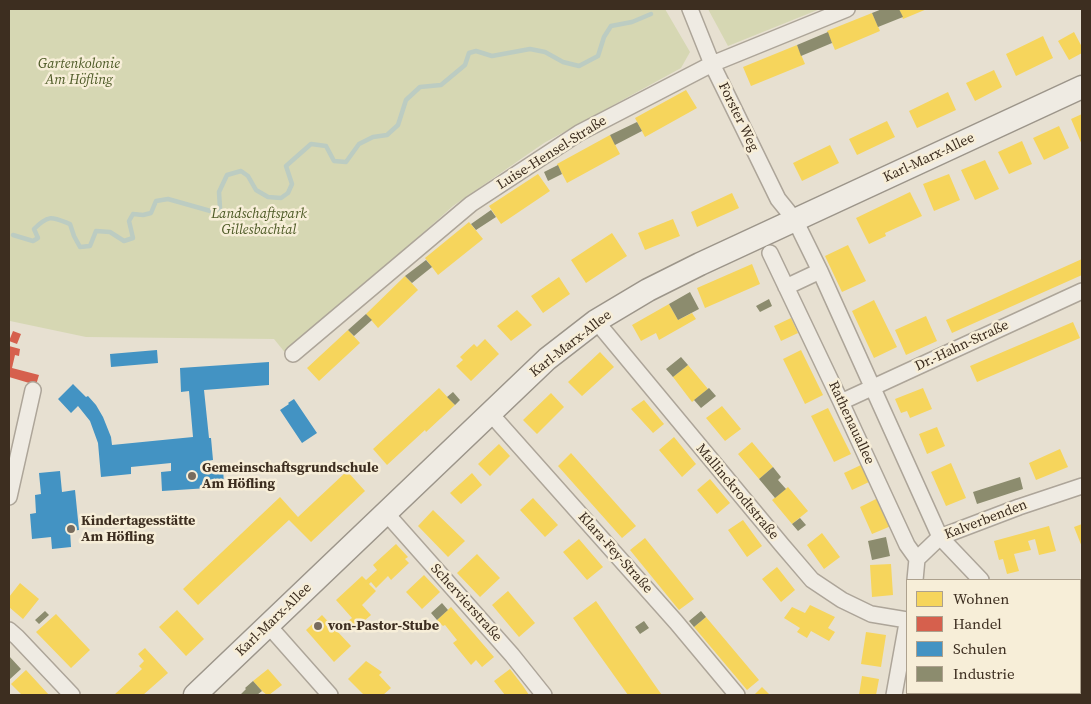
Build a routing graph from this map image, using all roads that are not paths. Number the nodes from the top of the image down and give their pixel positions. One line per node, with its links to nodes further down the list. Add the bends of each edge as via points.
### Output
1 (690, 9): 3 (street, Forster Weg)
2 (847, 9): 3 (street, Luise-Hensel-Straße)
3 (712, 64): 5 (street, Forster Weg, via 778,199); 11 (street, Luise-Hensel-Straße, via 579,133 471,204)
4 (1082, 87): 5 (street, Karl-Marx-Allee)
5 (795, 220): 7 (street); 10 (street, Karl-Marx-Allee, via 648,290)
6 (770, 253): 8 (street, Rathenauallee)
7 (820, 271): 8 (street); 12 (street)
8 (786, 287): 14 (street, Rathenauallee)
9 (1082, 291): 12 (street, Dr.-Hahn-Straße)
10 (596, 321): 15 (street, Karl-Marx-Allee, via 547,359); 23 (street, Mallinckrodtstraße, via 812,580 842,600 872,614)
11 (293, 354)
12 (873, 387): 14 (street, Dr.-Hahn-Straße); 19 (street)
13 (33, 390): 17 (street)
14 (841, 402): 20 (street, Rathenauallee)
15 (490, 413): 18 (street, Karl-Marx-Allee); 31 (street, Klara-Fey-Straße, via 676,622)
16 (1082, 486): 19 (street, Kalverbenden)
17 (9, 497)
18 (386, 512): 24 (street, Karl-Marx-Allee); 30 (street, Schervierstraße, via 512,654)
19 (940, 537): 20 (street, Kalverbenden); 22 (street)
20 (917, 559): 21 (street)
21 (916, 579)
22 (980, 579)
23 (906, 621)
24 (268, 625): 28 (street, Karl-Marx-Allee); 29 (street)
25 (906, 627): 32 (street)
26 (9, 630): 27 (street)
27 (72, 695)
28 (195, 695)
29 (330, 695)
30 (544, 695)
31 (736, 695)
32 (894, 695)

